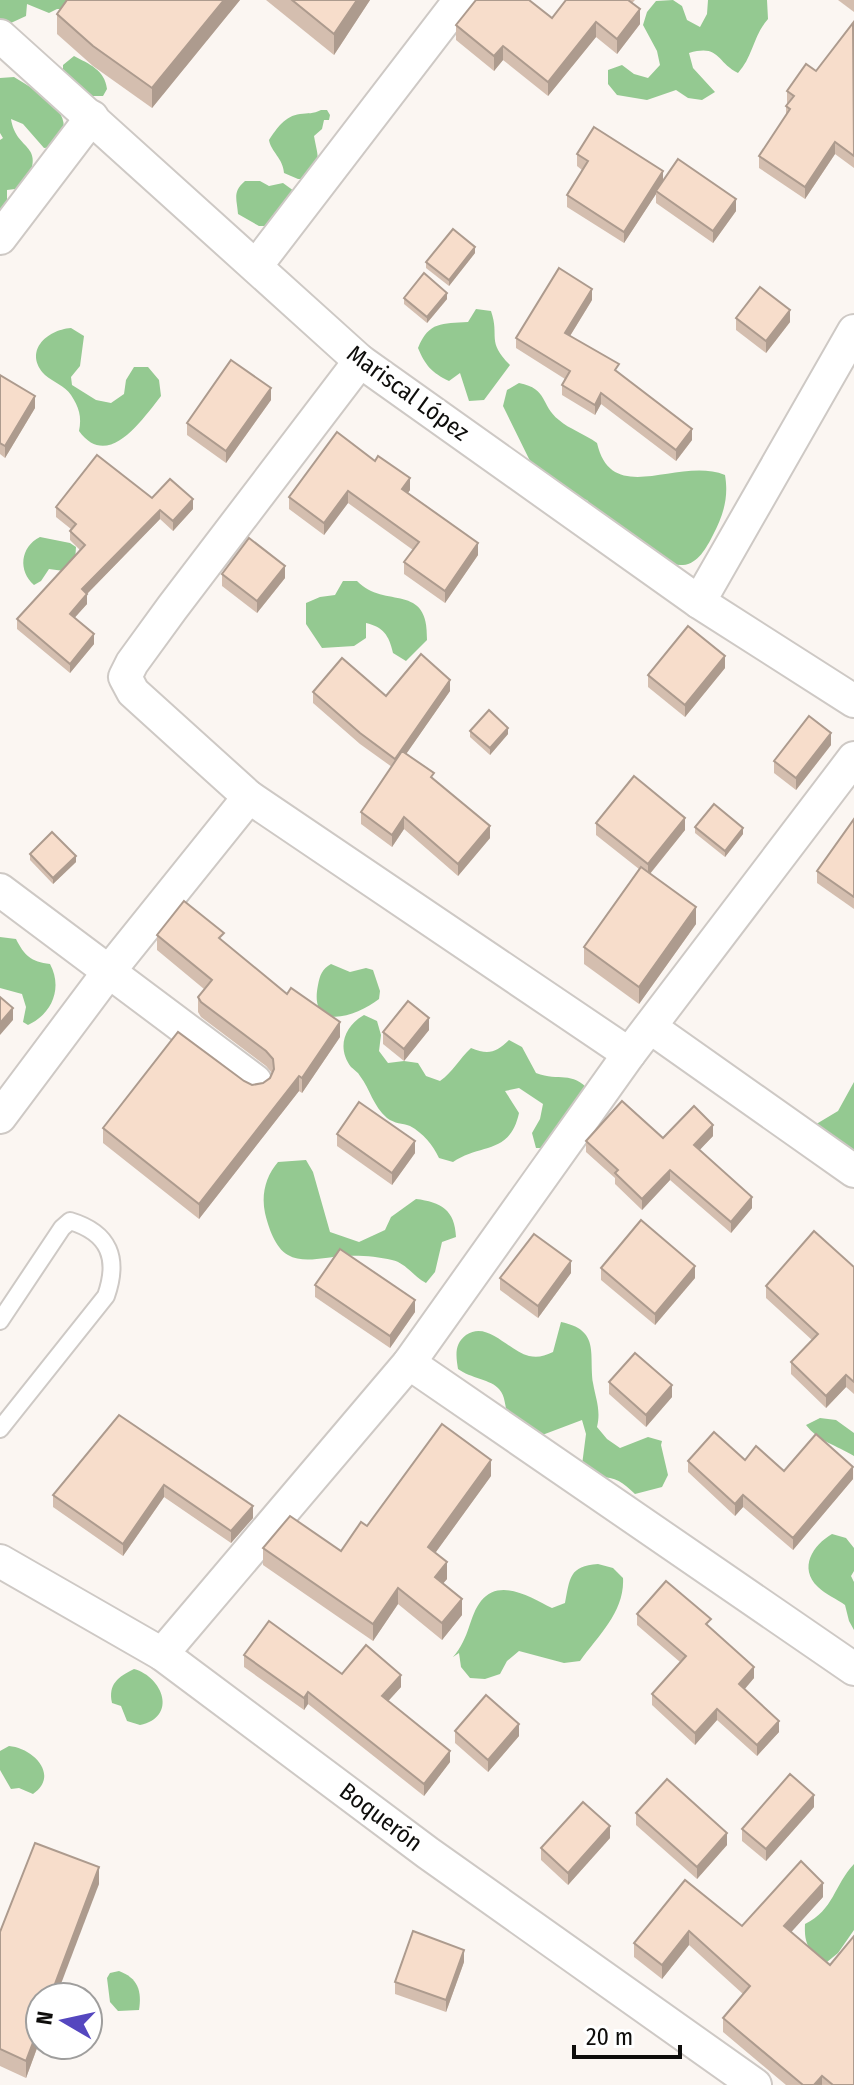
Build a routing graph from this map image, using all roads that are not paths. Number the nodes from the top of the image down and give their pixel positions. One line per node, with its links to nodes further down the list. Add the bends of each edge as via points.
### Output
1 (460, 0): 5 (street)
2 (0, 36): 3 (street, Mariscal López)
3 (92, 117): 4 (street); 5 (street, Mariscal López)
4 (0, 238)
5 (256, 266): 7 (street, Mariscal López)
6 (854, 331): 8 (street)
7 (360, 361): 8 (street, Mariscal López); 11 (street, via 125,677 133,692)
8 (699, 602): 9 (street, Mariscal López)
9 (854, 701)
10 (854, 758): 14 (street)
11 (249, 797): 13 (street); 15 (street)
12 (0, 890): 13 (street)
13 (110, 970): 16 (street); 17 (street)
14 (650, 1027): 15 (street); 18 (street)
15 (629, 1054): 20 (street)
16 (255, 1081)
17 (0, 1117)
18 (854, 1171)
19 (0, 1321): 21 (lane, via 70,1221 105,1242 113,1259 106,1296)
20 (409, 1363): 23 (street); 24 (street)
21 (0, 1429)
22 (0, 1561): 23 (street, Boquerón)
23 (162, 1654): 25 (street, Boquerón, via 428,1853)
24 (854, 1669)
25 (755, 2085)

